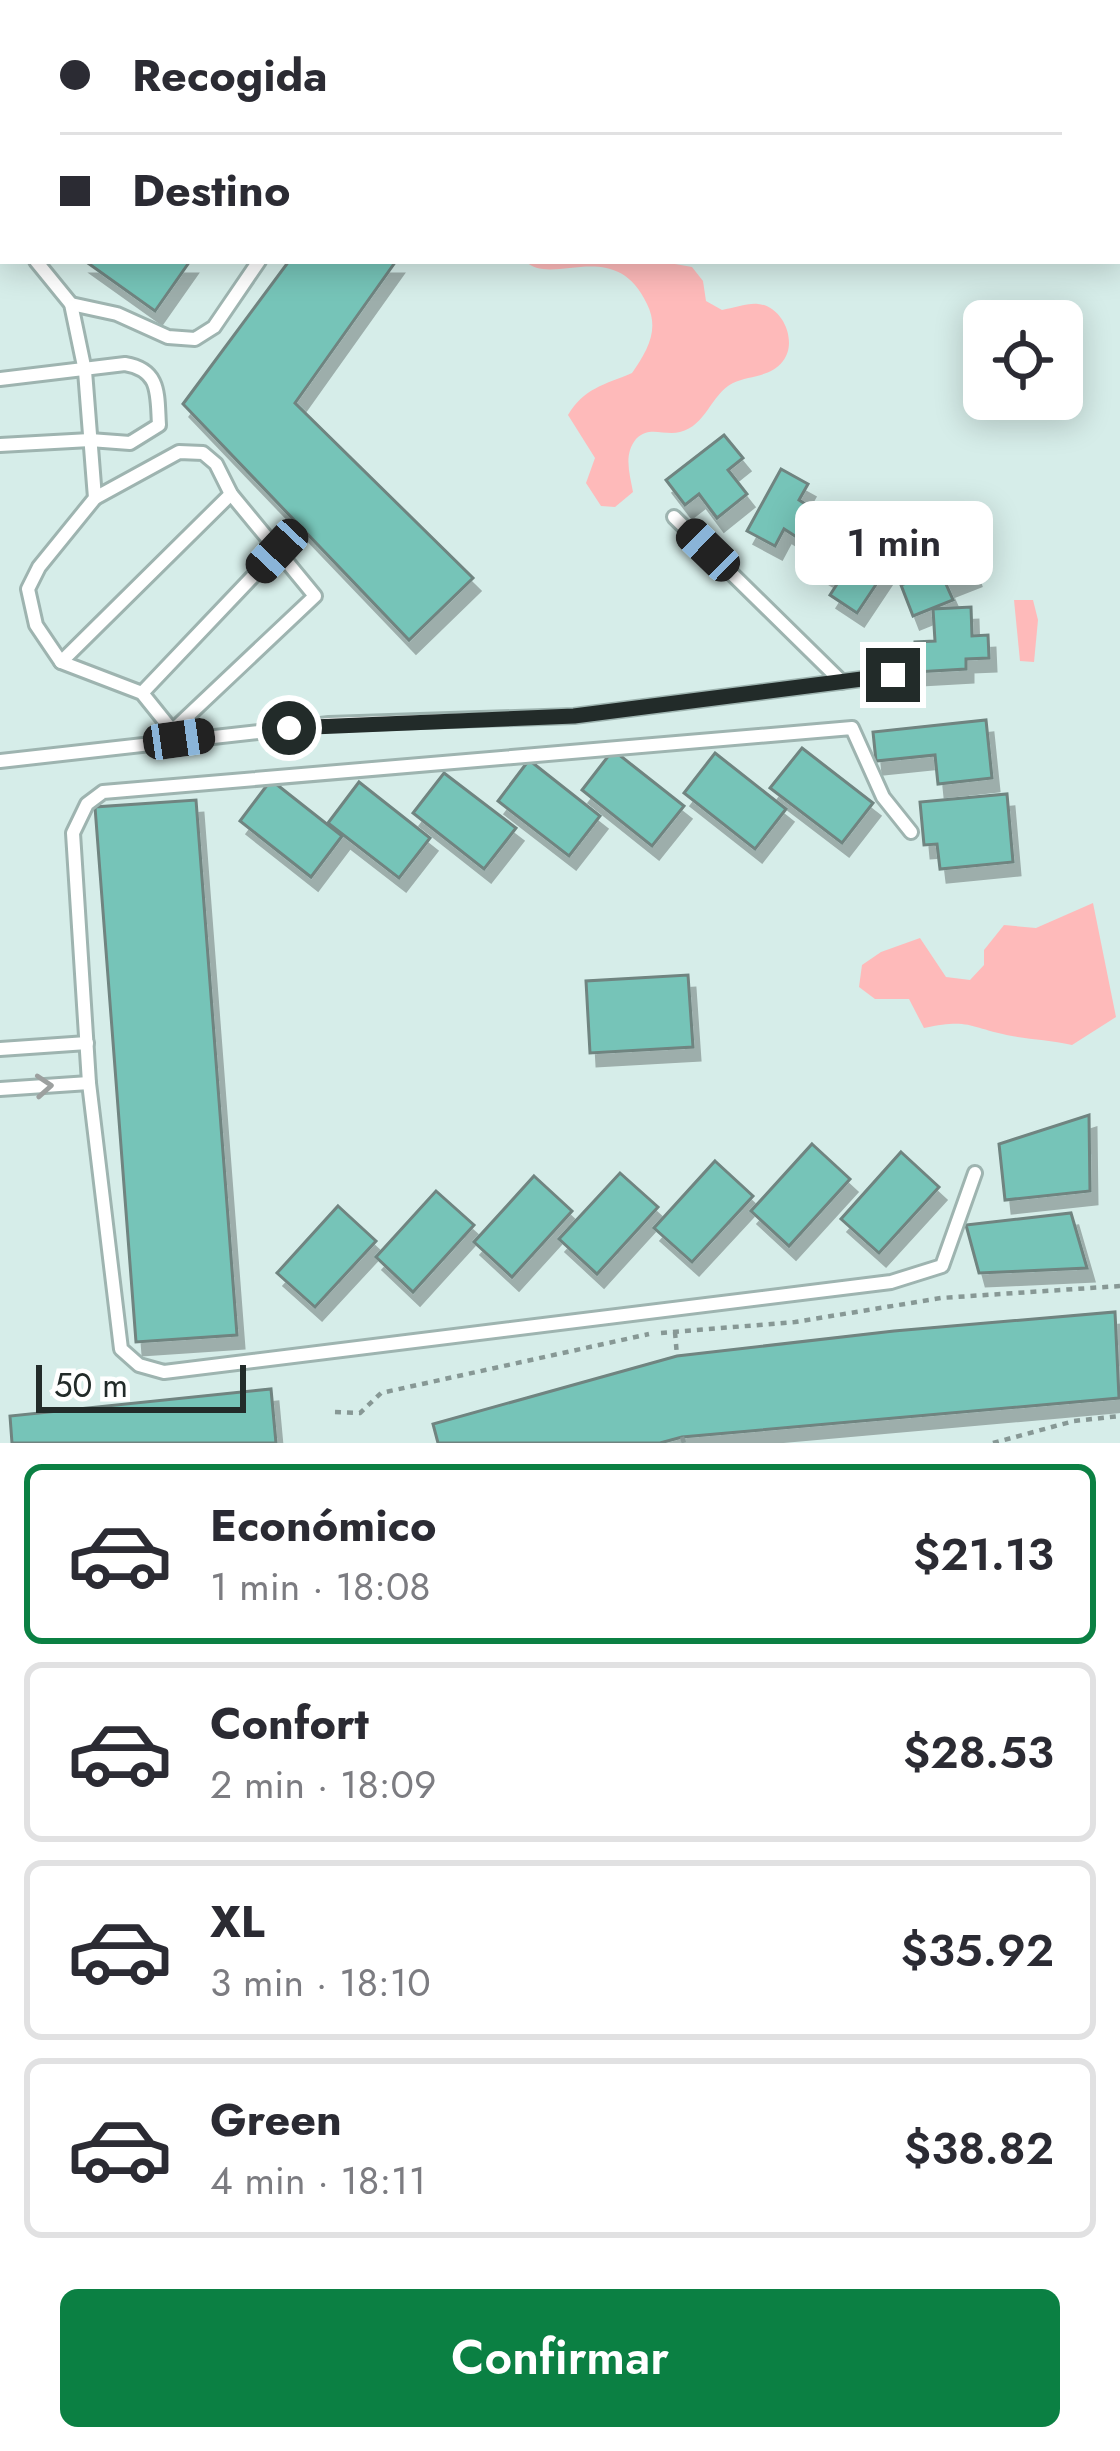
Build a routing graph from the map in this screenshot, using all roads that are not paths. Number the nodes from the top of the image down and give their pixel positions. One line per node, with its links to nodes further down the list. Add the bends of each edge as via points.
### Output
1 (38, 264): 3 (lane)
2 (257, 264): 3 (lane, via 214,326 195,339)
3 (71, 304): 4 (lane)
4 (85, 371): 5 (lane); 6 (lane); 6 (lane, via 140,367 157,386 159,425 147,436)
5 (0, 379)
6 (90, 440): 7 (lane); 9 (lane)
7 (0, 446)
8 (232, 494): 9 (lane, via 203,453 179,452); 11 (lane); 12 (lane)
9 (95, 498): 12 (lane, via 28,589 36,625)
10 (674, 517): 14 (lane)
11 (277, 551): 15 (lane); 16 (lane, via 315,596)
12 (61, 662): 15 (lane)
13 (893, 675): 14 (lane)
14 (842, 682): 16 (lane, via 574,716)
15 (142, 693): 16 (lane)
16 (176, 735): 17 (lane)
17 (0, 761)
18 (911, 832): 19 (lane, via 883,797 852,728 103,791 73,833)
19 (87, 1043): 20 (lane); 21 (lane)
20 (0, 1049)
21 (89, 1083): 22 (lane, one-way to 21); 23 (lane, via 121,1349 164,1372 892,1282 942,1266)
22 (0, 1088)
23 (975, 1173)

